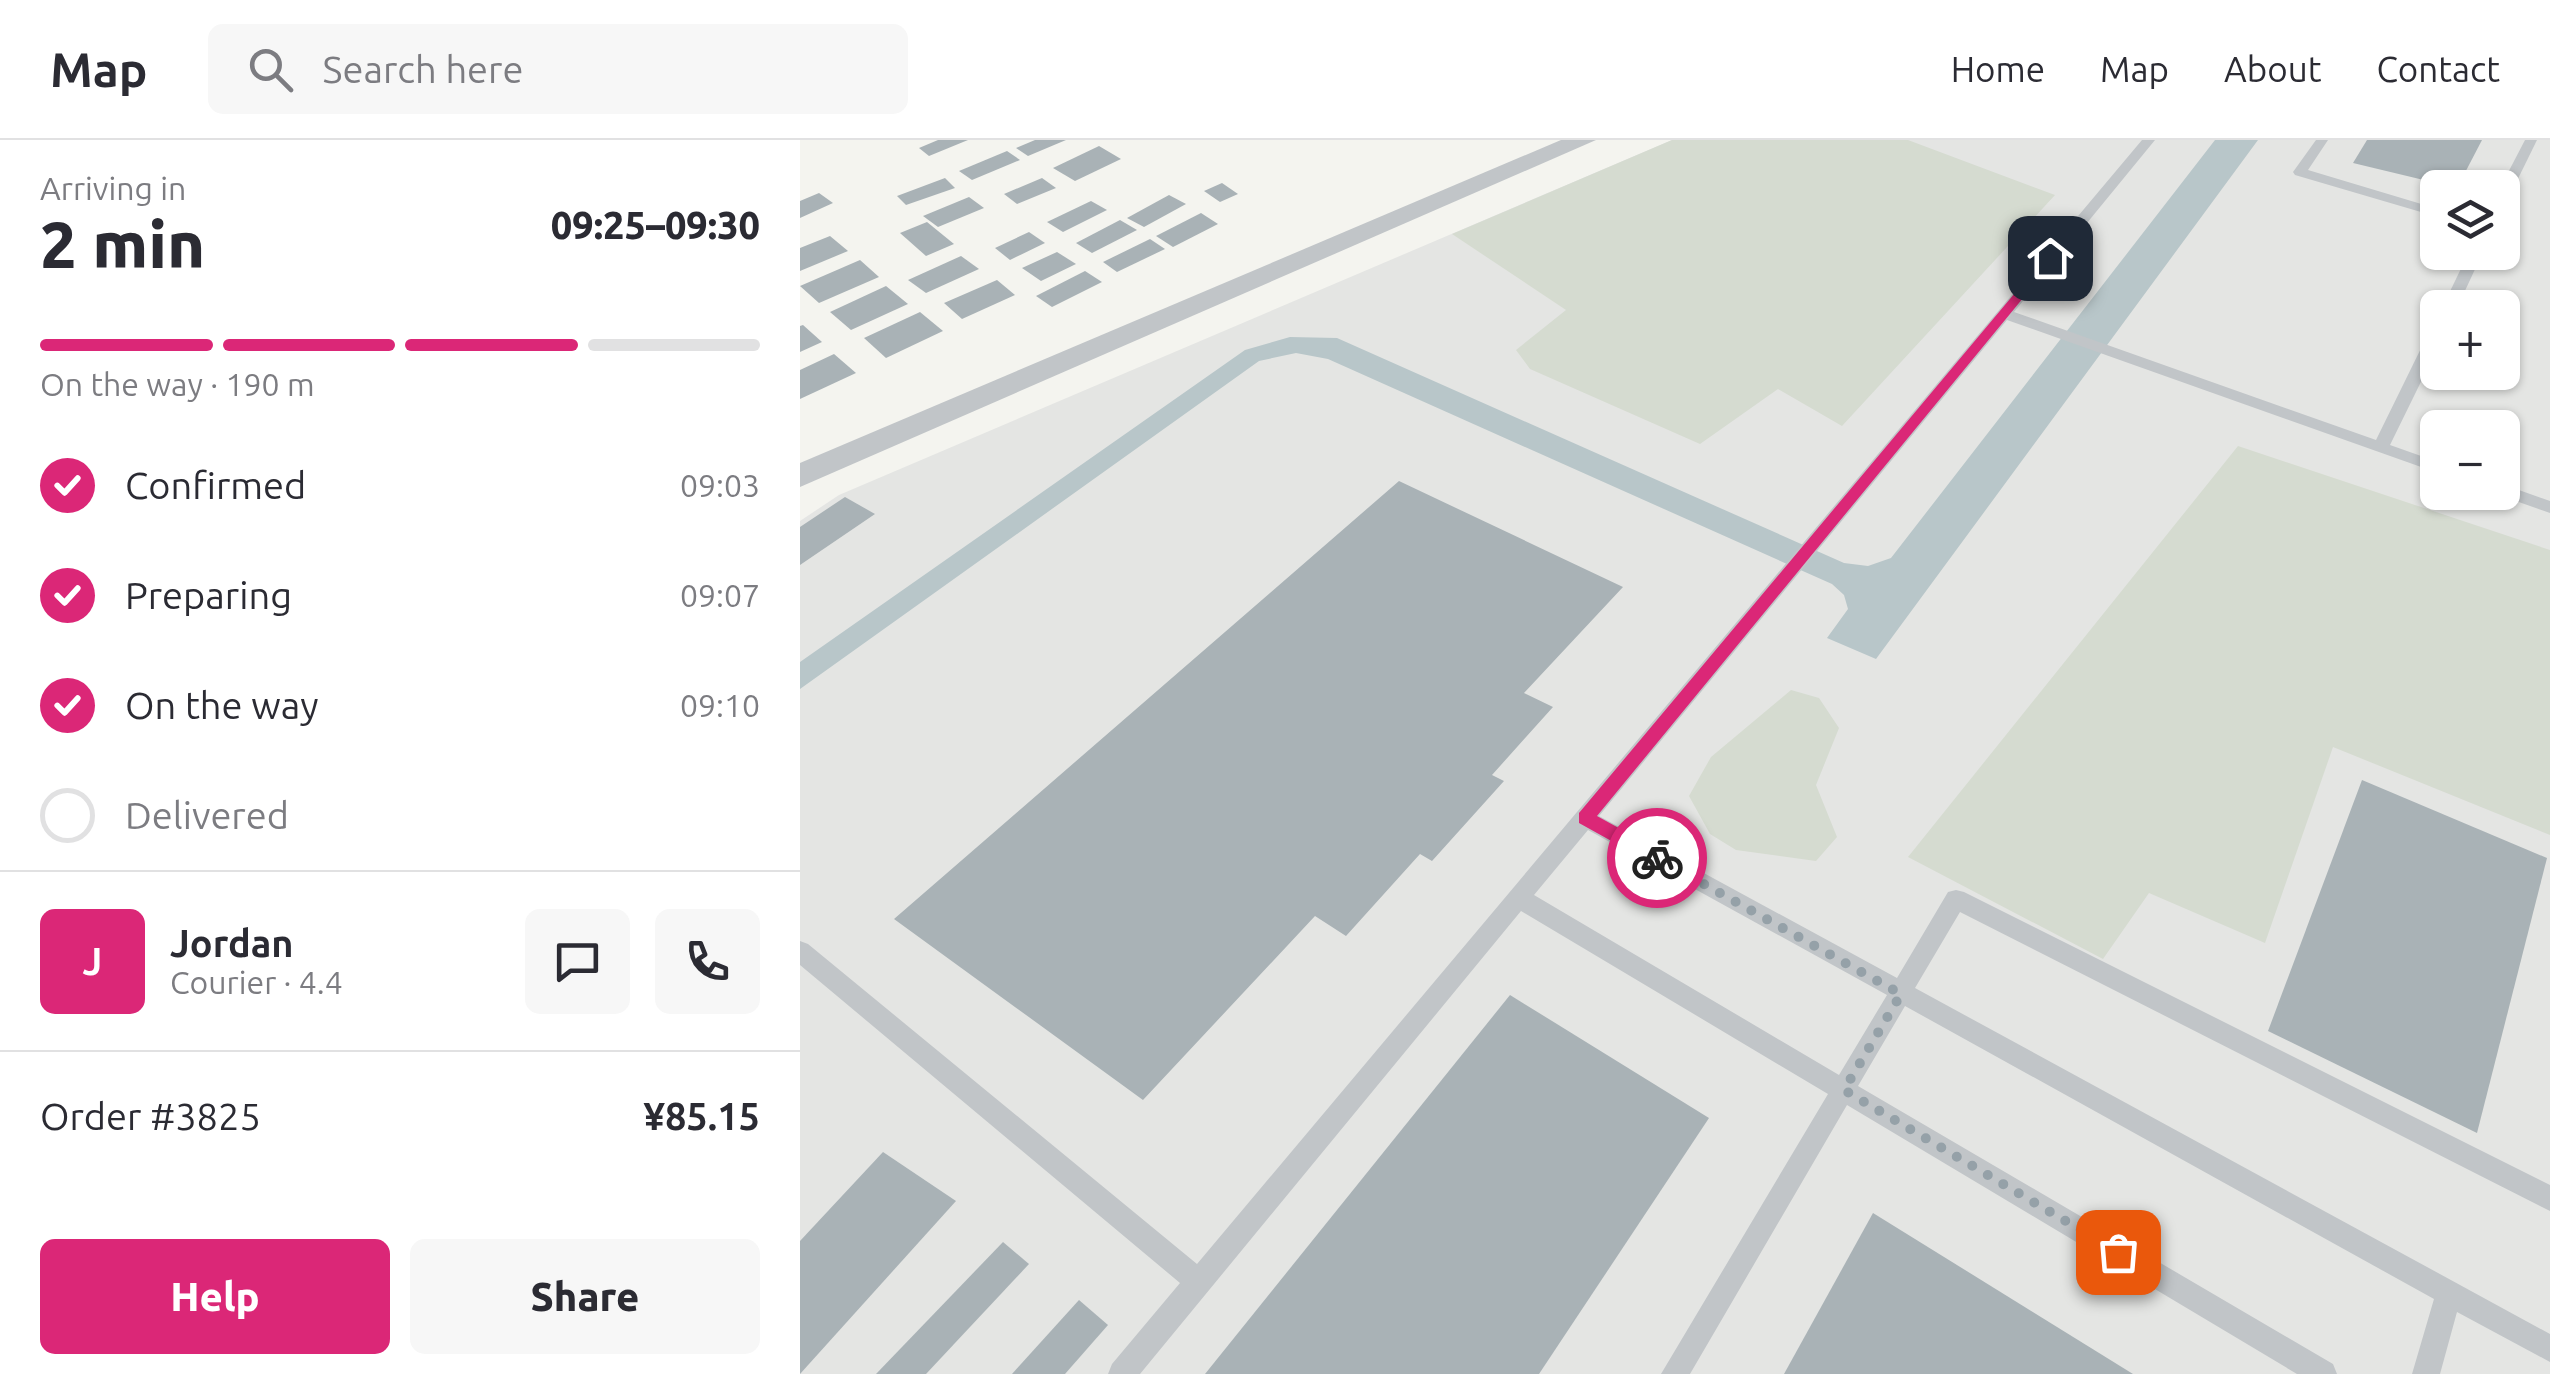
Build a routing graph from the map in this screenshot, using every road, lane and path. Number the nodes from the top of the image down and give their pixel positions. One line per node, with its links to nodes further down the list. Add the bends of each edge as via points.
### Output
1 (1584, 140): 11 (street)
2 (2322, 140): 6 (lane, via 2300,172)
3 (2530, 140): 5 (lane)
4 (2141, 142): 7 (lane)
5 (2515, 170)
6 (2420, 208)
7 (2004, 314): 9 (lane); 14 (lane)
8 (2420, 367): 9 (lane)
9 (2380, 448): 10 (lane)
10 (2420, 462)
11 (800, 476)
12 (2520, 496): 13 (lane)
13 (2550, 507)
14 (1585, 818): 15 (lane); 17 (lane)
15 (1519, 898): 18 (lane); 20 (lane)
16 (800, 950): 20 (lane)
17 (1901, 994): 18 (lane); 19 (lane, via 1956,900); 21 (lane)
18 (1844, 1090): 24 (lane); 25 (lane)
19 (2550, 1198)
20 (1199, 1282): 23 (lane)
21 (2448, 1296): 22 (lane); 26 (lane)
22 (2550, 1349)
23 (1122, 1374)
24 (1674, 1374)
25 (2323, 1374)
26 (2426, 1374)

